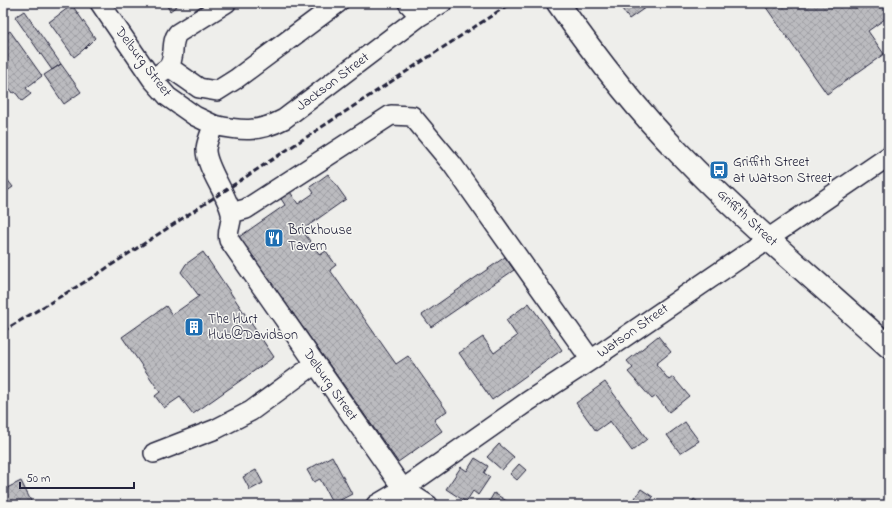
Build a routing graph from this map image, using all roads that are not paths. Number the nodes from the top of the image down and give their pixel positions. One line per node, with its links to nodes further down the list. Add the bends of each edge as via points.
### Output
1 (100, 3): 8 (street, Delburg Street)
2 (226, 3): 7 (street, via 178,33)
3 (338, 3): 7 (street, via 216,91 199,88)
4 (442, 3): 6 (street, Jackson Street)
5 (558, 3): 12 (main road, Griffith Street, via 646,118)
6 (414, 9): 9 (street, Jackson Street, via 284,119 272,125 249,130)
7 (169, 67): 8 (street)
8 (152, 79): 9 (street, Delburg Street, via 175,103)
9 (214, 125): 11 (street, via 206,150)
10 (889, 156): 12 (street, Watson Street)
11 (231, 213): 14 (street, via 246,209 391,115 412,116 452,164); 15 (street, Delburg Street, via 227,235 229,240)
12 (768, 238): 13 (main road, Griffith Street); 14 (street, Watson Street)
13 (889, 347)
14 (591, 360): 17 (street, Watson Street)
15 (315, 364): 16 (street, via 250,410 216,429); 17 (street, Delburg Street)
16 (154, 453)
17 (403, 489): 18 (street, Watson Street); 19 (street, Delburg Street)
18 (376, 505)
19 (428, 505)

